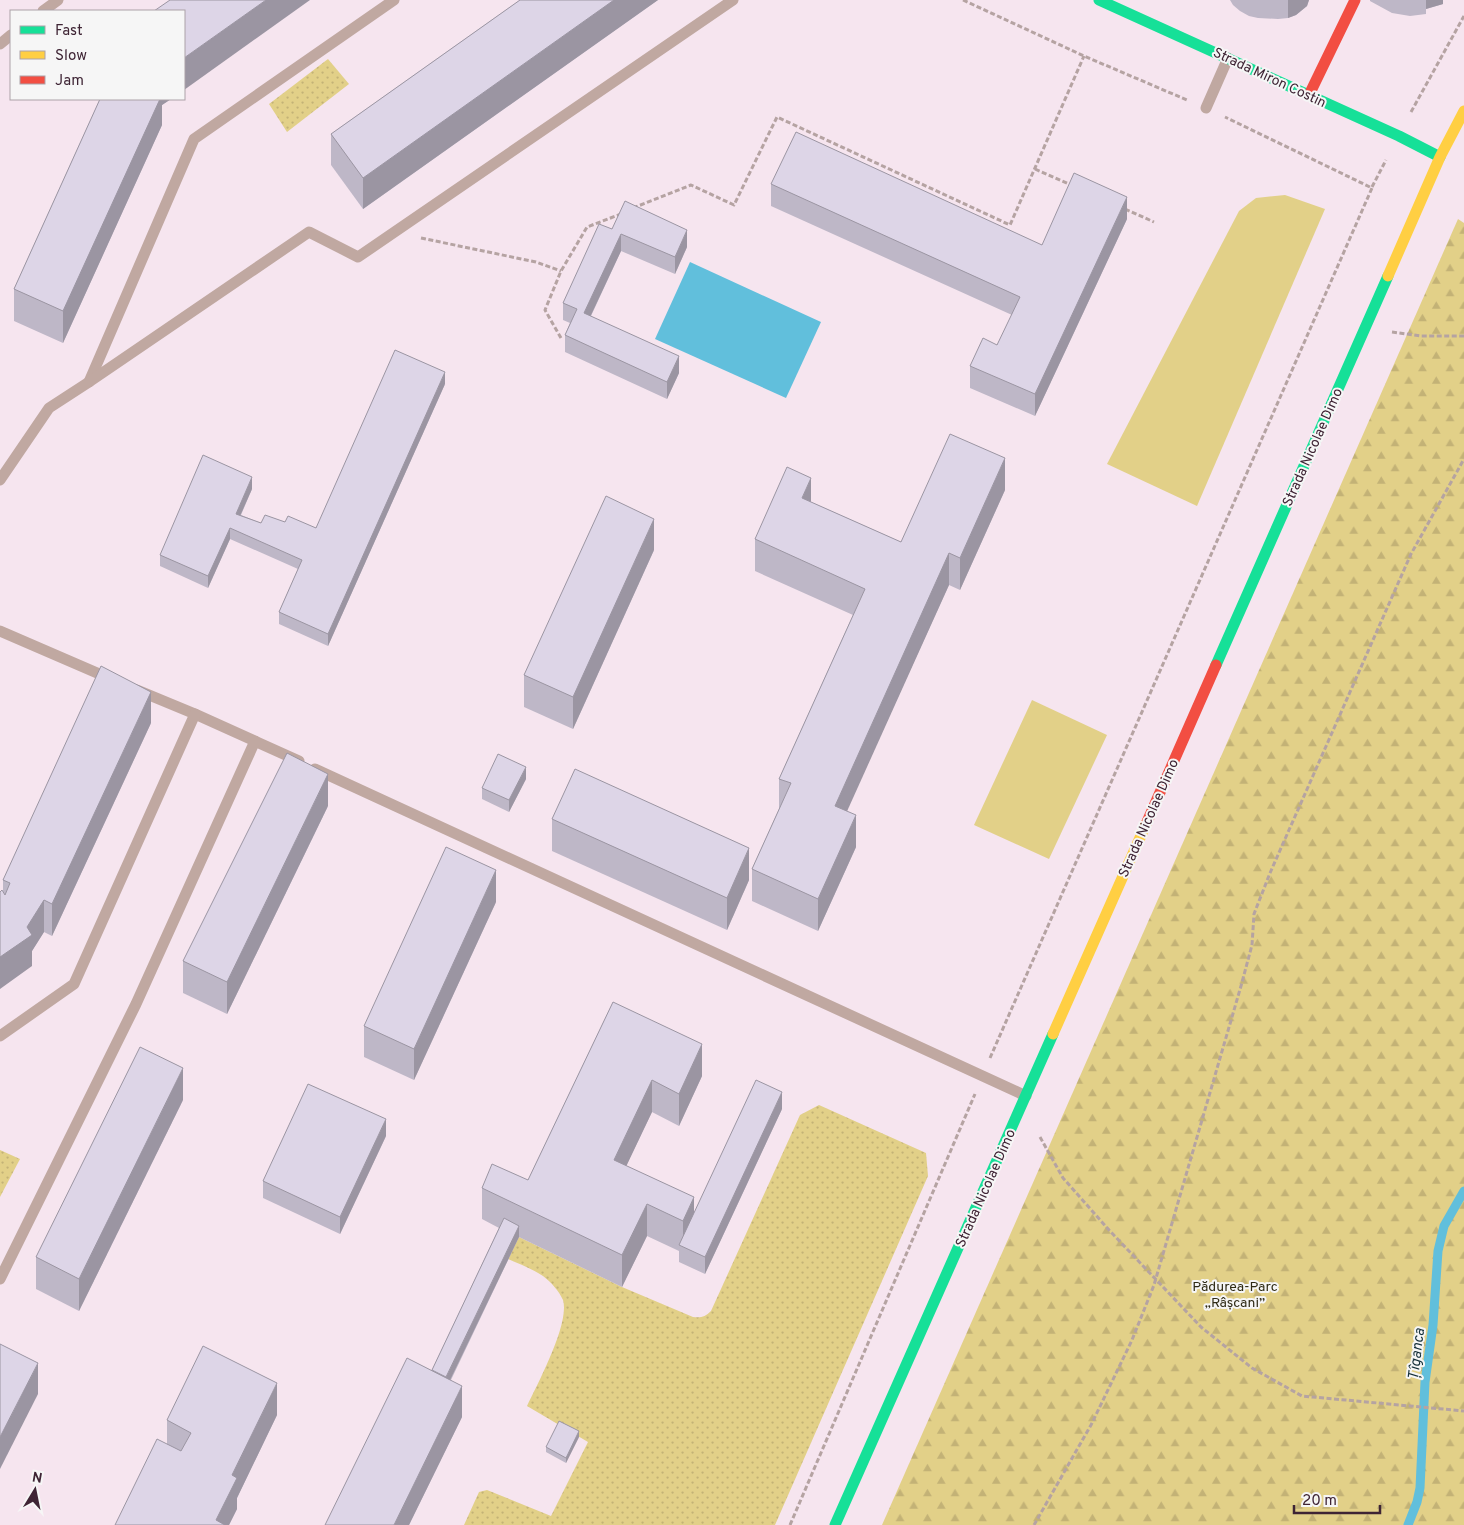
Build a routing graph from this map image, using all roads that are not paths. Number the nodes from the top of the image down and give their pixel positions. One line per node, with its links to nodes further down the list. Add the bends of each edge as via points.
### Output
1 (58, 0): 6 (lane)
2 (394, 0): 14 (lane, via 194,139)
3 (733, 0): 14 (lane, via 358,257 308,232)
4 (1099, 0): 9 (main road, Strada Miron Costin)
5 (1355, 0): 10 (main road)
6 (44, 10)
7 (10, 36): 8 (lane)
8 (0, 44)
9 (1228, 58): 10 (main road, Strada Miron Costin); 11 (lane)
10 (1309, 95): 13 (main road, Strada Miron Costin)
11 (1206, 108)
12 (1464, 111): 13 (main road, Strada Nicolae Dimo)
13 (1440, 157): 20 (main road, Strada Nicolae Dimo)
14 (89, 382): 15 (lane, via 49,408)
15 (0, 480)
16 (0, 632): 17 (lane)
17 (195, 714): 18 (lane); 19 (lane, via 74,984)
18 (255, 741): 20 (lane); 21 (lane, via 136,1004)
19 (0, 1036)
20 (1026, 1096): 22 (main road, Strada Nicolae Dimo)
21 (0, 1279)
22 (835, 1525)

